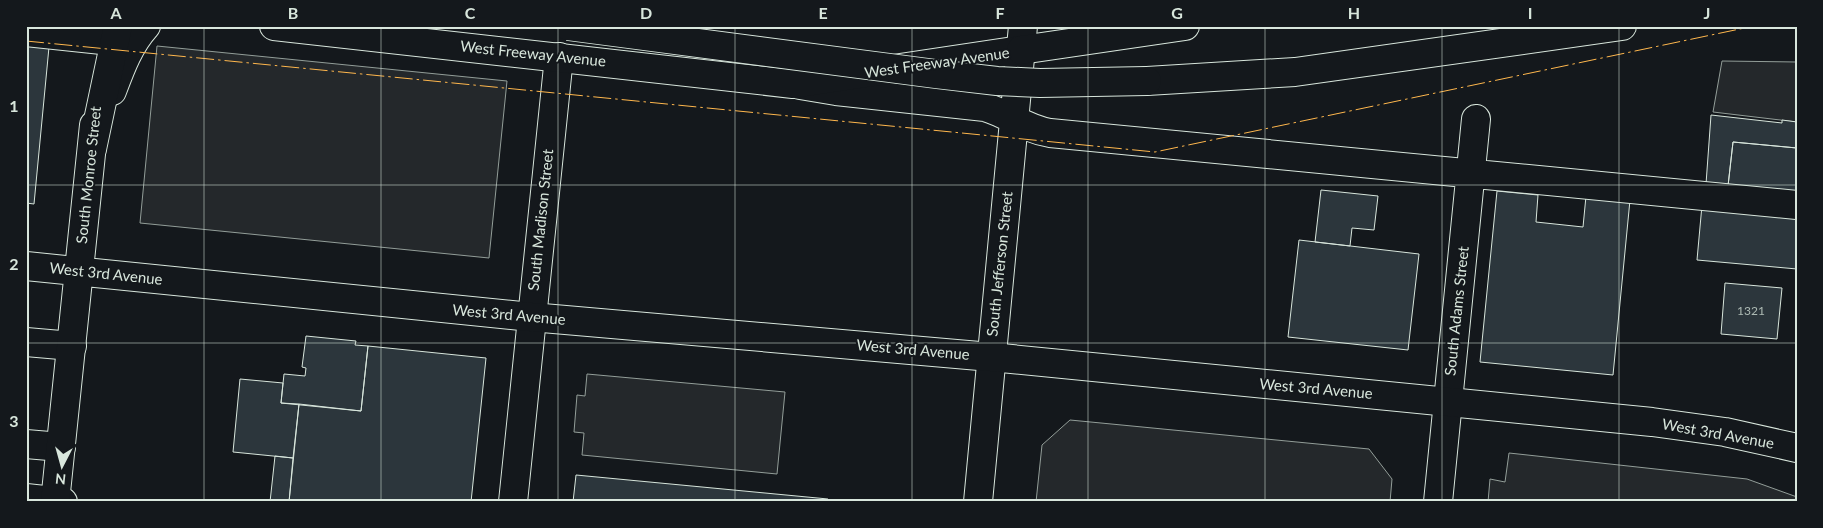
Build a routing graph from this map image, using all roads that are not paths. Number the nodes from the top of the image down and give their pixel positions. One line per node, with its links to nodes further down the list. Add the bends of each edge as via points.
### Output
1 (146, 26): 13 (main road, via 134,39 119,72)
2 (274, 26): 9 (main road, West Freeway Avenue)
3 (568, 26): 5 (main road, bridge, via 917,72 1040,83 1147,81 1295,72)
4 (1185, 26): 8 (main road, West Freeway Avenue)
5 (1622, 26)
6 (108, 31): 7 (main road); 13 (main road)
7 (26, 32)
8 (1022, 38): 10 (main road, West Freeway Avenue); 12 (main road, South Jefferson Street)
9 (559, 57): 10 (main road, West Freeway Avenue); 18 (main road, South Madison Street)
10 (793, 84): 12 (main road, West Freeway Avenue, via 836,92 985,107)
11 (1476, 119): 14 (main road, South Adams Street)
12 (1014, 120): 14 (main road, West Freeway Avenue, via 1034,130 1050,133); 21 (main road, South Jefferson Street)
13 (92, 149): 17 (main road, South Monroe Street)
14 (1471, 174): 15 (main road, West Freeway Avenue); 22 (main road, South Adams Street)
15 (1797, 205)
16 (26, 266): 17 (main road, West 3rd Avenue)
17 (79, 271): 18 (main road, West 3rd Avenue); 20 (main road, South Monroe Street)
18 (531, 318): 21 (main road, West 3rd Avenue); 29 (main road, South Madison Street)
19 (26, 342): 20 (main road)
20 (72, 346): 24 (main road, South Monroe Street)
21 (991, 357): 22 (main road, West 3rd Avenue); 30 (main road, South Jefferson Street)
22 (1448, 401): 25 (main road, West 3rd Avenue, via 1694,427); 31 (main road, South Adams Street)
23 (26, 444): 24 (main road)
24 (61, 447): 27 (main road, South Monroe Street)
25 (1797, 448)
26 (26, 498): 27 (main road)
27 (55, 501): 28 (main road)
28 (62, 502)
29 (513, 502)
30 (978, 502)
31 (1438, 502)

